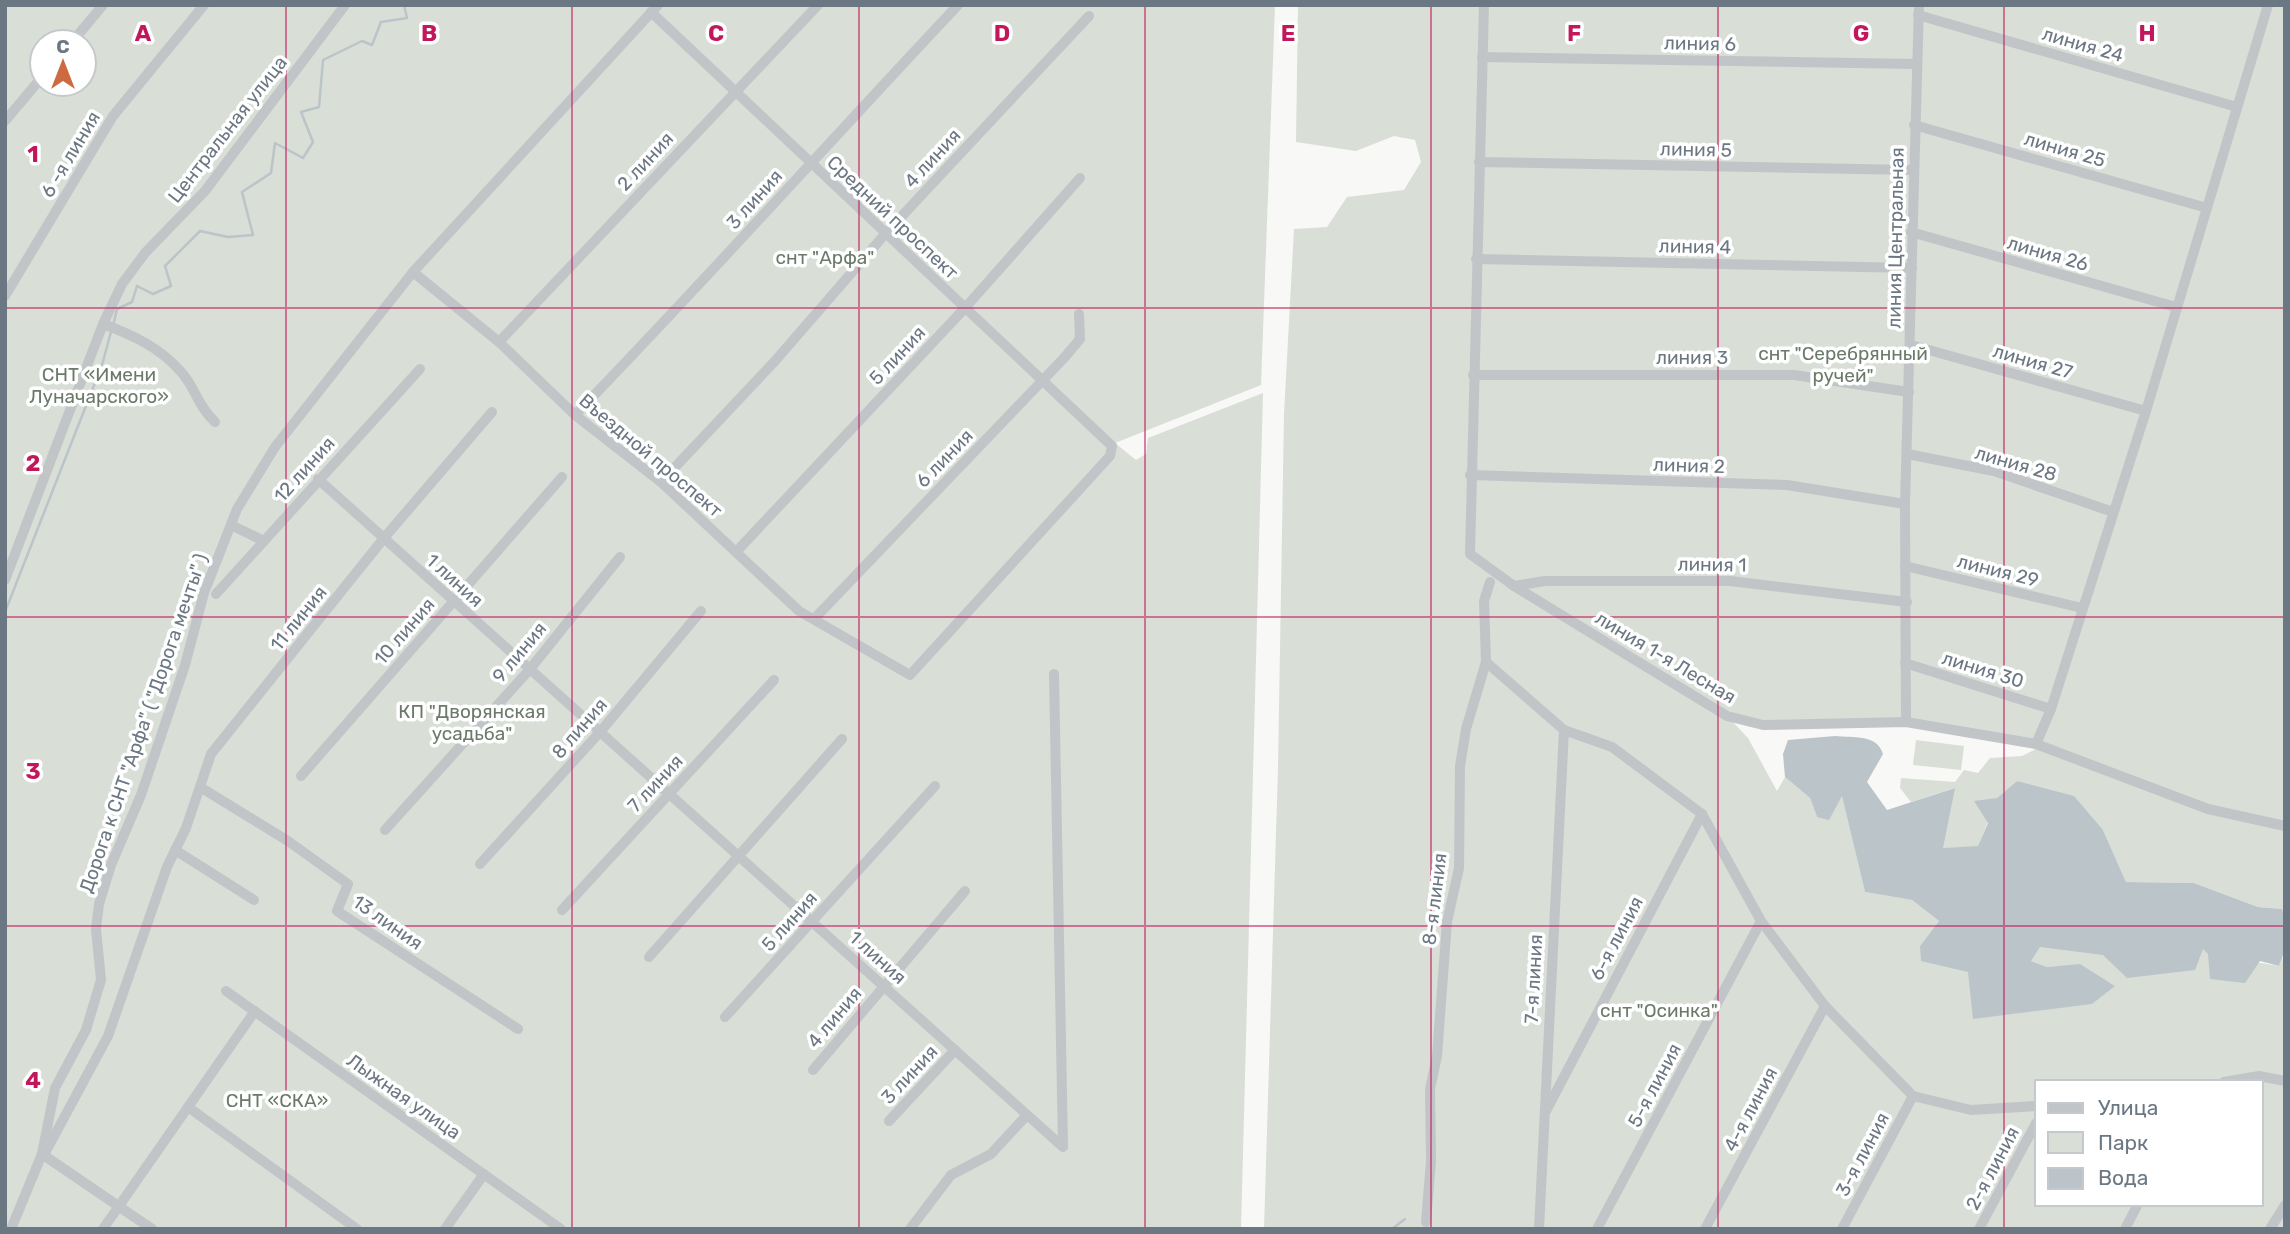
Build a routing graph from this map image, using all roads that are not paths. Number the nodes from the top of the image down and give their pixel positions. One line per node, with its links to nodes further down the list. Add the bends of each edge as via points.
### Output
1 (103, 5): 11 (street)
2 (204, 5): 29 (street, 6 -я линия, via 113,116)
3 (345, 5): 33 (street, Центральная улица, via 205,191 145,253 122,284)
4 (818, 5): 14 (street, 2 линия)
5 (958, 5): 20 (street, 3 линия)
6 (1484, 5): 12 (street)
7 (2265, 6): 16 (street)
8 (654, 9): 14 (street, Средний проспект); 28 (street)
9 (1918, 10): 13 (street, линия Центральная); 16 (street, линия 24)
10 (1089, 16): 25 (street, 4 линия)
11 (84, 28)
12 (1482, 57): 13 (street, линия 6); 19 (street)
13 (1917, 64): 18 (street, линия Центральная)
14 (736, 90): 20 (street, Средний проспект); 34 (street, 2 линия)
15 (28, 94): 17 (street)
16 (2237, 107): 23 (street)
17 (5, 121)
18 (1914, 125): 21 (street, линия Центральная); 23 (street, линия 25)
19 (1479, 162): 21 (street, линия 5); 26 (street)
20 (809, 163): 25 (street, Средний проспект); 42 (street, 3 линия, via 697,289)
21 (1912, 170): 24 (street, линия Центральная)
22 (1080, 178): 31 (street, 5 линия)
23 (2207, 208): 30 (street)
24 (1911, 232): 27 (street, линия Центральная); 30 (street, линия 26)
25 (886, 233): 31 (street, Средний проспект); 48 (street, 4 линия)
26 (1476, 258): 27 (street, линия 4); 37 (street)
27 (1912, 268): 35 (street, линия Центральная)
28 (413, 272): 34 (street, Въездной проспект); 51 (street, Дорога к СНТ "Арфа" ( "Дорога мечты" ), via 275,447)
29 (5, 296)
30 (2176, 307): 40 (street)
31 (965, 308): 38 (street, Средний проспект); 54 (street, 5 линия)
32 (1079, 314): 38 (street, 6 линия, via 1080,339)
33 (103, 324): 43 (street, via 152,345 183,374 203,412); 57 (street, Центральная улица)
34 (499, 342): 42 (street, Въездной проспект)
35 (1911, 345): 39 (street, линия Центральная); 40 (street, линия 27)
36 (420, 369): 47 (street, 12 линия)
37 (1473, 375): 39 (street, линия 3, via 1794,375); 45 (street)
38 (1044, 379): 65 (street, 6 линия); 70 (street, Средний проспект, via 1112,446 1110,456)
39 (1909, 392): 44 (street, линия Центральная)
40 (2146, 411): 50 (street)
41 (492, 412): 52 (street, 11 линия)
42 (575, 415): 48 (street, Въездной проспект)
43 (215, 422)
44 (1907, 454): 49 (street, линия Центральная); 50 (street, линия 28, via 1994,471)
45 (1471, 475): 49 (street, линия 2, via 1787,485); 59 (street, линия 1-я Лесная, via 1470,554)
46 (562, 477): 62 (street, 10 линия)
47 (318, 480): 52 (street, 1 линия); 53 (street, 12 линия)
48 (661, 482): 54 (street, Въездной проспект)
49 (1905, 504): 56 (street, линия Центральная)
50 (2113, 512): 63 (street)
51 (231, 525): 53 (street); 111 (street, Дорога к СНТ "Арфа" ( "Дорога мечты" ), via 204,593 141,795 99,904 96,929 101,980 86,1030 55,1088)
52 (384, 538): 62 (street, 1 линия); 80 (street, 11 линия, via 211,754)
53 (264, 541): 60 (street, 12 линия)
54 (736, 552): 65 (street, Въездной проспект, via 799,611)
55 (620, 556): 68 (street, 9 линия)
56 (1905, 566): 61 (street, линия Центральная); 63 (street, линия 29)
57 (5, 580)
58 (1490, 582): 66 (street, 8-я линия, via 1485,601)
59 (1514, 586): 61 (street, линия 1, via 1545,581 1730,581); 73 (street, линия 1-я Лесная, via 1727,716 1763,725)
60 (216, 594)
61 (1907, 602): 67 (street, линия Центральная)
62 (452, 603): 68 (street, 1 линия); 78 (street, 10 линия)
63 (2082, 608): 72 (street)
64 (701, 611): 75 (street, 8 линия)
65 (815, 618): 70 (street, Въездной проспект)
66 (1486, 662): 74 (street); 116 (street, 8-я линия, via 1460,766 1459,868 1447,922 1437,1056 1430,1088)
67 (1905, 663): 72 (street, линия 30); 73 (street, линия Центральная)
68 (530, 669): 75 (street, 1 линия); 84 (street, 9 линия)
69 (1054, 674): 107 (street, 1 линия, via 1063,1147)
70 (910, 675)
71 (774, 680): 81 (street, 7 линия)
72 (2051, 709): 77 (street)
73 (1906, 723): 77 (street, линия 1-я Лесная)
74 (1564, 730): 82 (street, via 1612,747); 108 (street, 7-я линия)
75 (600, 732): 81 (street, 1 линия); 87 (street, 8 линия)
76 (842, 739): 86 (street)
77 (2040, 745): 83 (street, via 2208,809)
78 (301, 776)
79 (935, 786): 91 (street, 5 линия)
80 (200, 787): 85 (street, 11 линия); 99 (street, 13 линия, via 289,841 348,884 337,911)
81 (670, 794): 86 (street, 1 линия); 90 (street, 7 линия)
82 (1702, 814): 92 (street); 108 (street, 6-я линия)
83 (2285, 826)
84 (386, 830)
85 (175, 850): 89 (street); 111 (street, 11 линия, via 108,1036)
86 (739, 857): 91 (street, 1 линия); 93 (street)
87 (480, 864)
88 (965, 891): 94 (street, 4 линия)
89 (254, 900)
90 (562, 910)
91 (811, 921): 94 (street, 1 линия); 98 (street, 5 линия)
92 (1761, 921): 96 (street); 125 (street, 5-я линия)
93 (649, 957)
94 (883, 986): 100 (street, 1 линия); 101 (street, 4 линия)
95 (226, 991): 97 (street, Лыжная улица)
96 (1825, 1006): 104 (street); 126 (street, 4-я линия)
97 (255, 1012): 105 (street); 112 (street, Лыжная улица)
98 (725, 1017)
99 (518, 1029)
100 (955, 1050): 107 (street, 1 линия); 109 (street, 3 линия)
101 (813, 1070)
102 (2236, 1080): 103 (street, via 2259,1076)
103 (2285, 1081)
104 (1913, 1096): 106 (street, via 1970,1110); 127 (street, 3-я линия)
105 (188, 1107): 113 (street); 120 (street)
106 (2035, 1107)
107 (1026, 1116): 123 (street, via 991,1154 951,1175)
108 (1543, 1116): 124 (street, 7-я линия)
109 (889, 1121)
110 (2035, 1125): 128 (street, 2-я линия)
111 (43, 1155): 113 (street); 117 (street, Дорога к СНТ "Арфа" ( "Дорога мечты" ))
112 (484, 1174): 121 (street); 122 (street, Лыжная улица)
113 (119, 1205): 118 (street); 119 (street)
114 (2285, 1205): 130 (street)
115 (2137, 1206): 129 (street)
116 (1426, 1222)
117 (11, 1229)
118 (103, 1229)
119 (152, 1229)
120 (357, 1229)
121 (445, 1229)
122 (561, 1229)
123 (910, 1229)
124 (1539, 1229)
125 (1597, 1229)
126 (1705, 1229)
127 (1842, 1229)
128 (1979, 1229)
129 (2124, 1229)
130 (2270, 1229)

